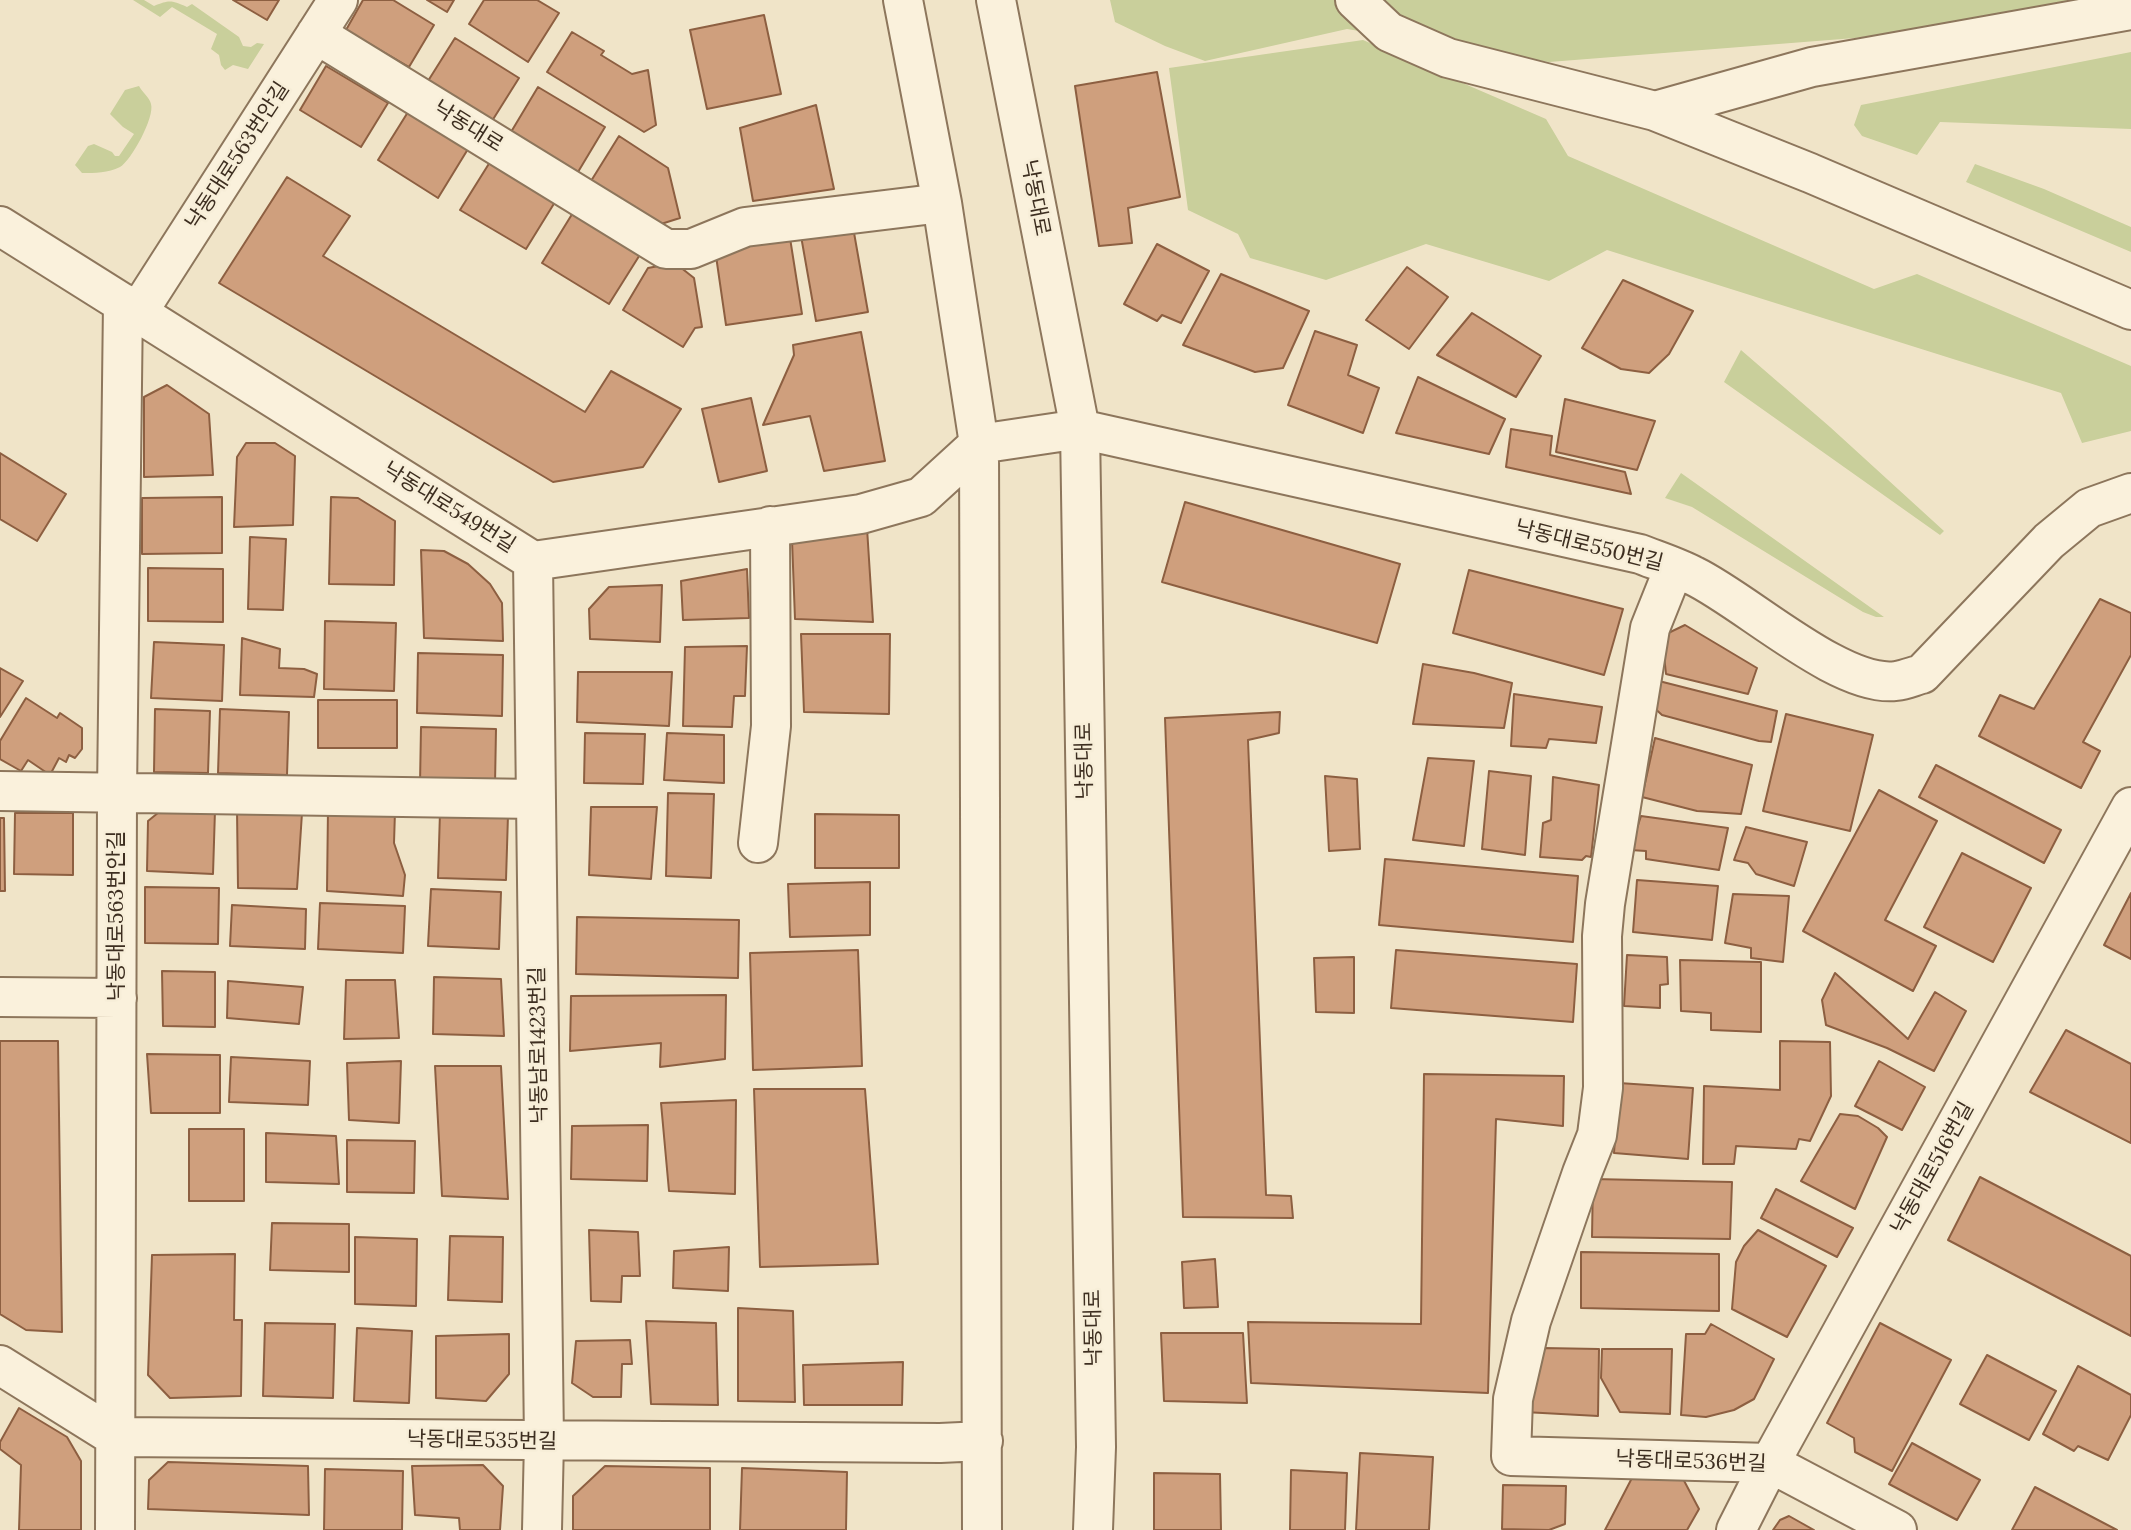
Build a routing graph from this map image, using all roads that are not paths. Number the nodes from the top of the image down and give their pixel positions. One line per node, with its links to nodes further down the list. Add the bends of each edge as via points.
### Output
1 (338, 0): 6 (street, 낙동대로563번안길)
2 (903, 0): 8 (street)
3 (996, 0): 12 (street, 낙동대로)
4 (1355, 0): 7 (street, via 1389,32 1448,58)
5 (2131, 10): 7 (street, via 1812,67)
6 (316, 34): 8 (street, 낙동대로, via 666,249 691,249 746,227); 10 (street, 낙동대로563번안길)
7 (1655, 111): 11 (street)
8 (942, 203): 13 (street)
9 (0, 226): 10 (street, 낙동대로549번길)
10 (130, 308): 16 (street, 낙동대로549번길); 19 (street, 낙동대로563번안길)
11 (2131, 310)
12 (1080, 429): 13 (street); 17 (street, 낙동대로550번길, via 1640,554); 33 (street, 낙동대로, via 1096,1447)
13 (979, 444): 15 (street, 낙동대로549번길, via 921,497 861,514); 28 (street)
14 (2131, 494): 17 (street, 낙동대로550번길, via 2089,508 2049,541 1922,674 1895,681 1865,677 1811,652 1740,603)
15 (770, 526): 16 (street, 낙동대로549번길); 22 (street, via 771,726)
16 (533, 561): 20 (street, 낙동남로1423번길)
17 (1674, 568): 29 (street, 낙동대로536번길, via 1650,628 1605,904 1603,1088 1597,1135 1531,1321 1513,1399 1511,1456)
18 (0, 791): 19 (street)
19 (117, 793): 20 (street); 24 (street, 낙동대로563번안길)
20 (536, 799): 27 (street, 낙동남로1423번길)
21 (2131, 807): 29 (street, 낙동대로516번길)
22 (758, 843)
23 (0, 997): 24 (street)
24 (117, 998): 26 (street, 낙동대로563번안길)
25 (0, 1366): 26 (street)
26 (115, 1437): 27 (street, 낙동대로535번길); 30 (street, 낙동대로563번안길)
27 (544, 1441): 28 (street, 낙동대로535번길); 31 (street, 낙동남로1423번길)
28 (983, 1441): 32 (street)
29 (1770, 1463): 34 (street, 낙동대로516번길); 35 (street, 낙동대로536번길)
30 (115, 1530)
31 (542, 1530)
32 (982, 1530)
33 (1093, 1530)
34 (1736, 1530)
35 (1897, 1530)

